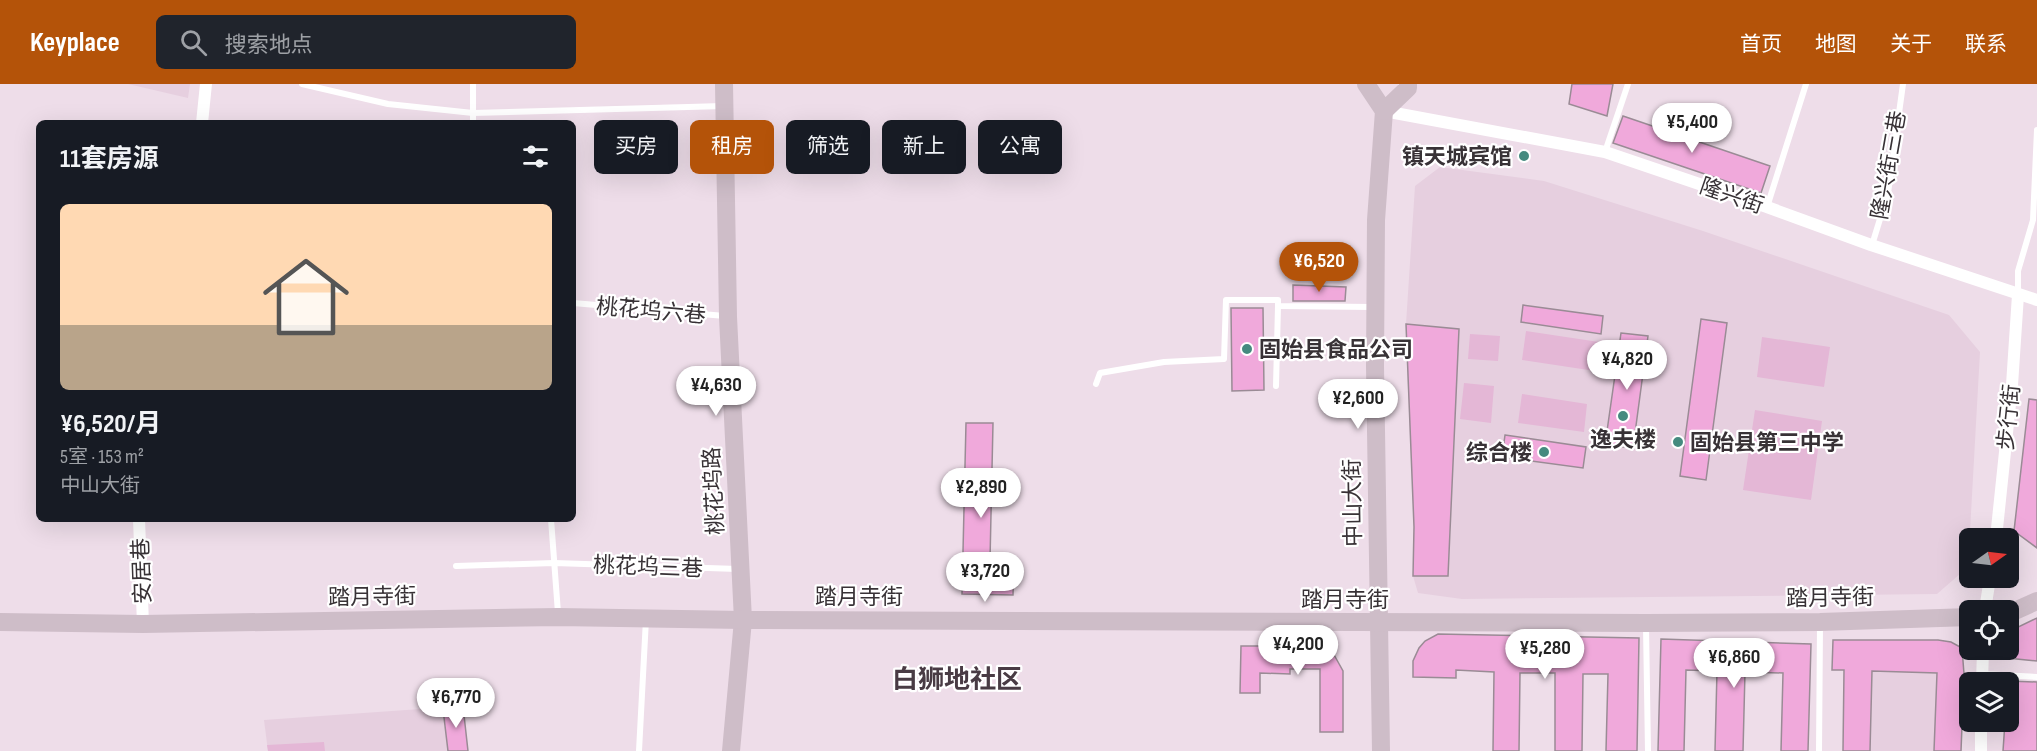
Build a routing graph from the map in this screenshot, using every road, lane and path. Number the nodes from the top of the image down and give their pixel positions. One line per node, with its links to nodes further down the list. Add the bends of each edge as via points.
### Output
1 (206, 84): 13 (street)
2 (302, 84): 12 (lane, via 388,104)
3 (473, 84): 12 (lane)
4 (724, 84): 10 (street, 桃花坞路)
5 (1366, 84): 11 (street)
6 (1408, 84): 11 (street)
7 (1628, 84): 16 (lane)
8 (1806, 84): 17 (lane)
9 (1903, 84): 18 (lane, 隆兴街三巷, via 1888,193)
10 (724, 106): 12 (lane); 24 (street, 桃花坞路)
11 (1384, 111): 16 (street, 隆兴街); 23 (street, 中山大街)
12 (473, 113): 14 (lane)
13 (202, 120)
14 (473, 120)
15 (2037, 130): 19 (lane, via 2033,220 2018,271)
16 (1605, 152): 17 (street, 隆兴街)
17 (1767, 207): 18 (street, 隆兴街)
18 (1871, 245): 19 (street, 隆兴街)
19 (2018, 295): 20 (street, 隆兴街); 29 (street, 步行街)
20 (2037, 300)
21 (576, 303): 24 (lane, 桃花坞六巷)
22 (1278, 306): 23 (lane); 25 (lane, via 1278,300 1226,300 1224,359 1164,362 1100,373); 26 (lane)
23 (1376, 307): 41 (street, 中山大街)
24 (728, 317): 32 (street, 桃花坞路)
25 (1096, 384)
26 (1276, 386)
27 (139, 522): 43 (street, 安居巷)
28 (551, 522): 30 (lane)
29 (1997, 528)
30 (554, 563): 31 (lane, 桃花坞三巷); 32 (lane, 桃花坞三巷); 35 (lane)
31 (456, 566)
32 (741, 569): 38 (street, 桃花坞路)
33 (2037, 601): 34 (street)
34 (2019, 609)
35 (558, 617): 37 (street, 踏月寺街); 43 (street, 踏月寺街)
36 (1959, 617): 40 (street, 踏月寺街)
37 (646, 618): 38 (street, 踏月寺街); 47 (lane)
38 (743, 620): 41 (street, 踏月寺街); 48 (street, 桃花坞路)
39 (0, 621): 43 (street, 踏月寺街)
40 (1820, 622): 42 (street, 踏月寺街); 51 (lane)
41 (1378, 623): 42 (street, 踏月寺街); 49 (street, 中山大街)
42 (1646, 623): 50 (lane)
43 (143, 624)
44 (2019, 677): 45 (lane)
45 (2037, 677)
46 (1981, 732): 52 (street)
47 (639, 751)
48 (731, 751)
49 (1381, 751)
50 (1648, 751)
51 (1819, 751)
52 (1981, 751)

